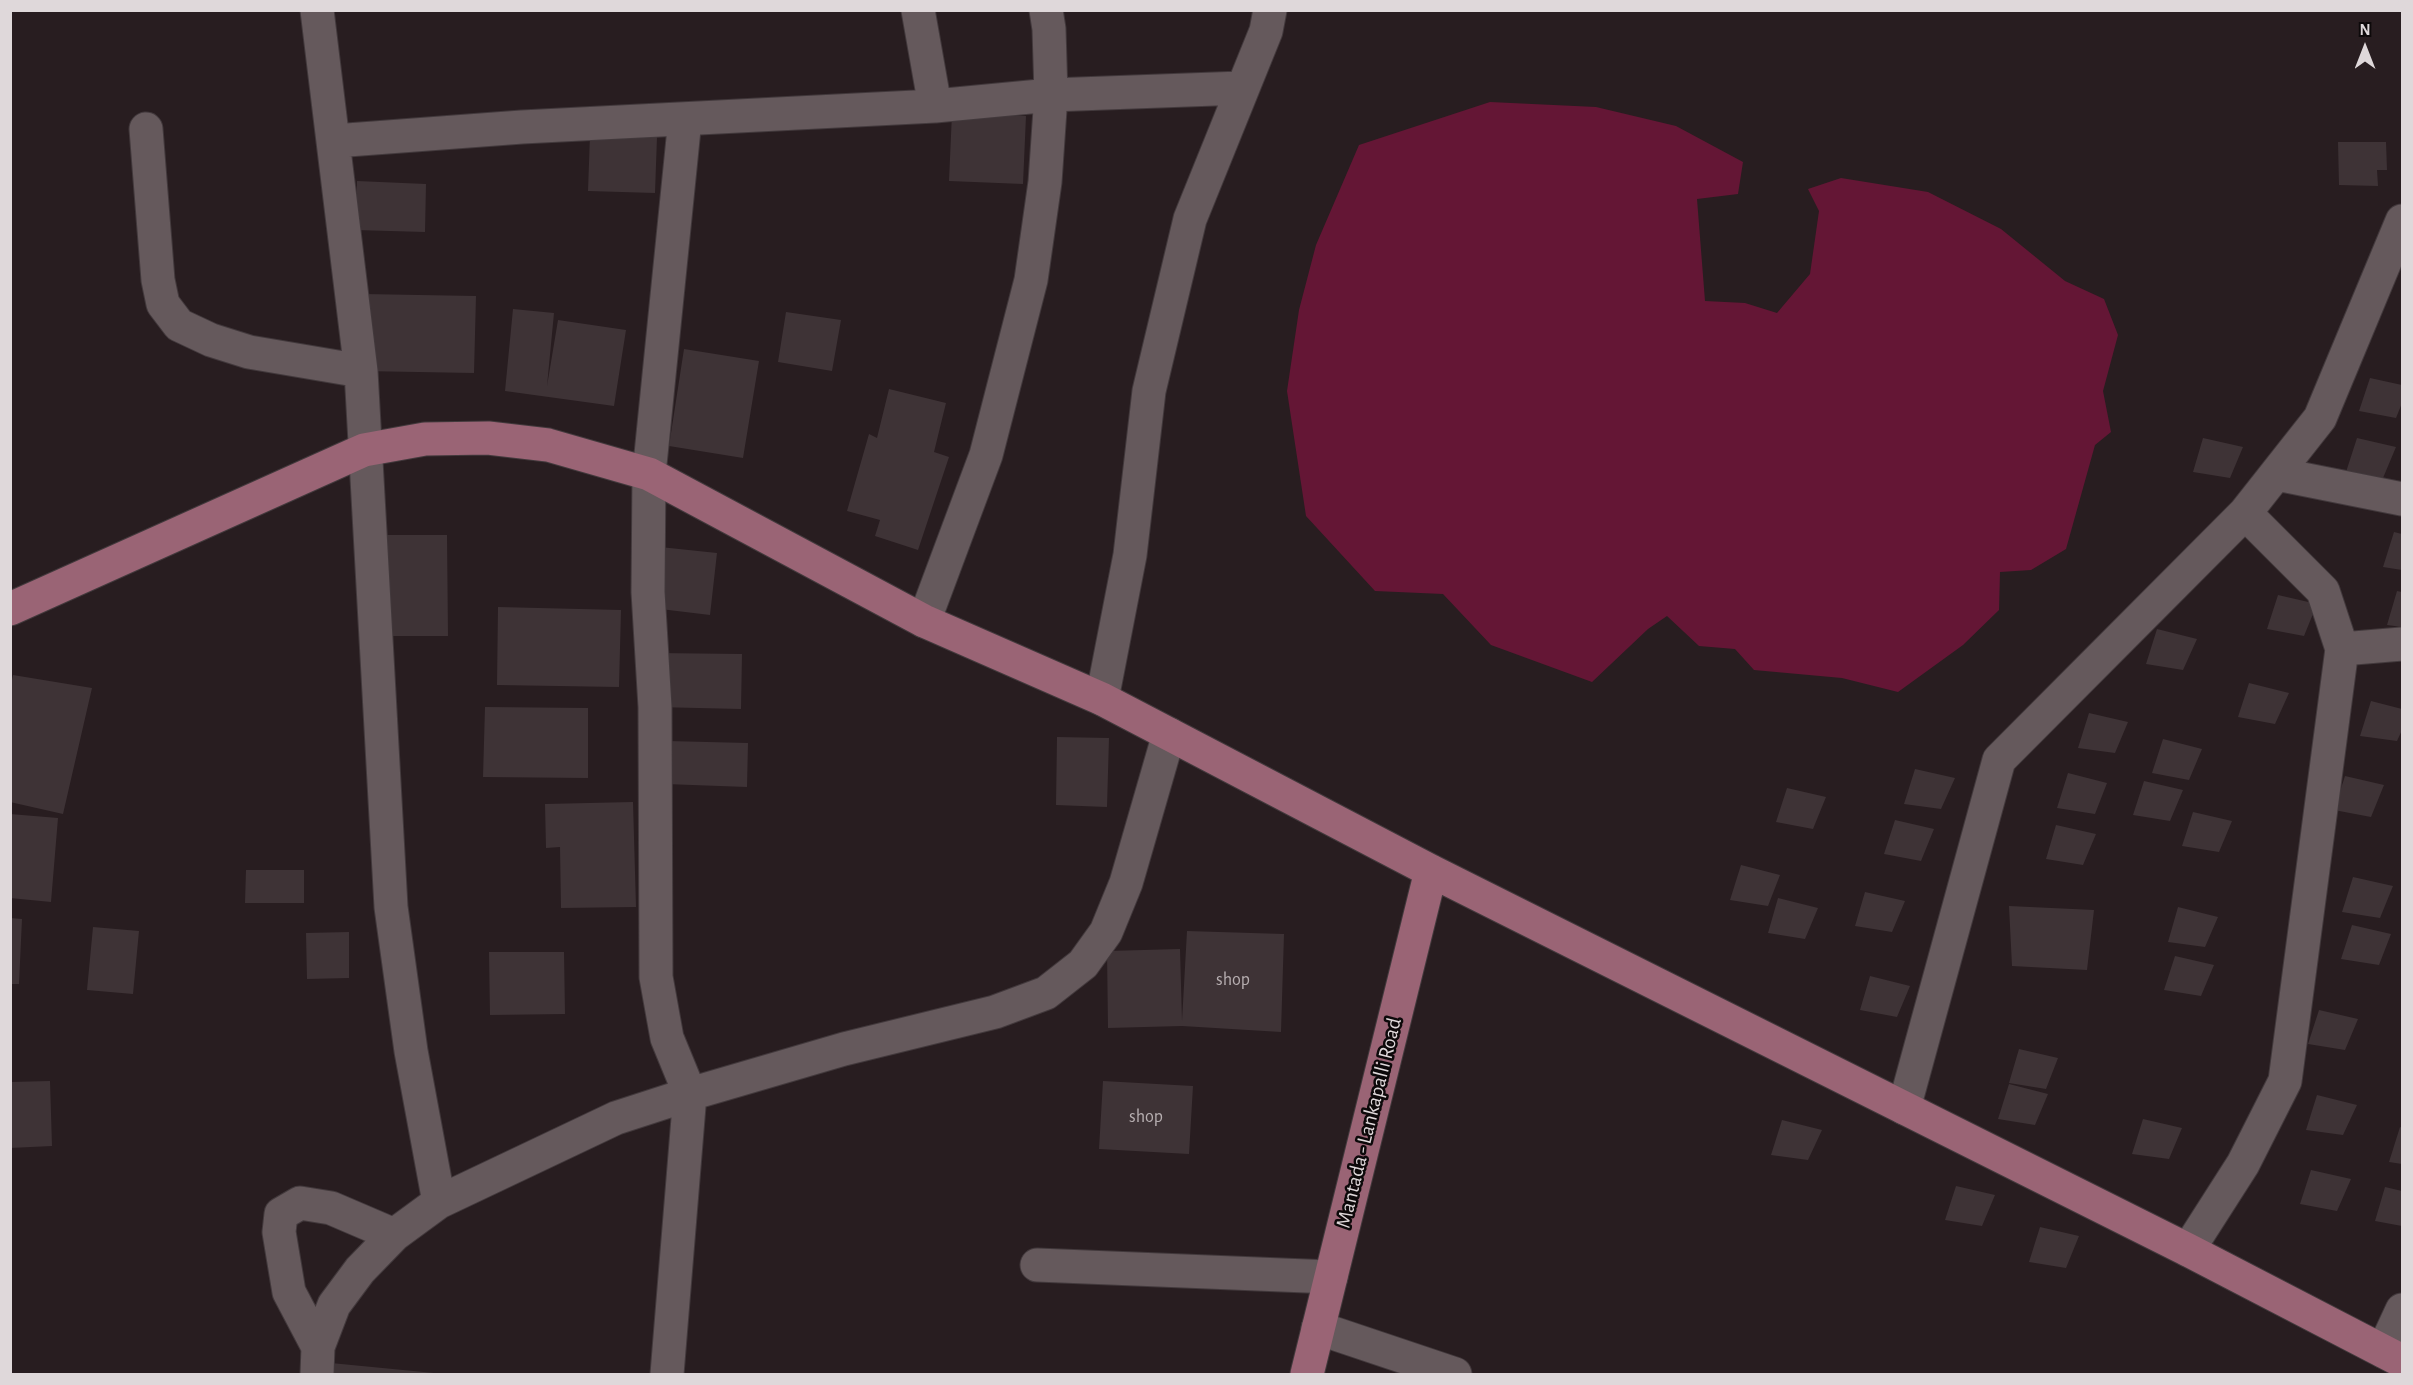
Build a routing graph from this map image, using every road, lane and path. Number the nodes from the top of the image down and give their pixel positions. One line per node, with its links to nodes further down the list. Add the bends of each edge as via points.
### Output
1 (317, 10): 10 (street)
2 (918, 10): 7 (street)
3 (1046, 10): 6 (street)
4 (1270, 10): 5 (street, via 1266,31)
5 (1242, 88): 6 (street); 22 (street, via 1190,219 1149,391 1130,555)
6 (1051, 95): 7 (street); 19 (street, via 1045,182 1026,300 986,455)
7 (935, 106): 8 (street)
8 (686, 119): 10 (street); 14 (street)
9 (146, 129): 12 (street, via 162,304 179,325 249,352)
10 (334, 141): 12 (street)
11 (2403, 221): 15 (street, via 2320,418)
12 (361, 371): 13 (street)
13 (364, 450): 14 (main road, via 425,439 488,438 548,445); 18 (main road); 27 (street, via 391,907 411,1051)
14 (649, 474): 19 (main road); 25 (street, via 656,977 667,1038)
15 (2277, 474): 16 (street); 17 (street)
16 (2403, 499)
17 (2245, 513): 21 (street, via 2323,591); 26 (street, via 1999,760)
18 (10, 609)
19 (924, 621): 22 (main road)
20 (2403, 644): 21 (street)
21 (2342, 649): 29 (street, via 2285,1081 2243,1164)
22 (1102, 699): 23 (main road)
23 (1169, 734): 24 (main road); 25 (street, via 1126,883 1106,932 1083,964 1046,993 995,1012 844,1049)
24 (1431, 871): 26 (main road); 31 (main road, Mantada - Lankapalli Road)
25 (690, 1094): 27 (street, via 616,1118); 36 (street)
26 (1904, 1108): 29 (main road)
27 (439, 1202): 28 (street)
28 (394, 1235): 35 (street, via 360,1270 334,1305); 35 (street, via 331,1208 300,1203 281,1215 279,1232 289,1292)
29 (2188, 1250): 34 (main road)
30 (1037, 1265): 31 (street)
31 (1331, 1277): 33 (main road, Mantada - Lankapalli Road)
32 (2403, 1310): 34 (street)
33 (1318, 1328): 37 (main road, Mantada - Lankapalli Road); 38 (street)
34 (2393, 1356)
35 (318, 1361)
36 (667, 1374)
37 (1307, 1374)
38 (1455, 1374)

